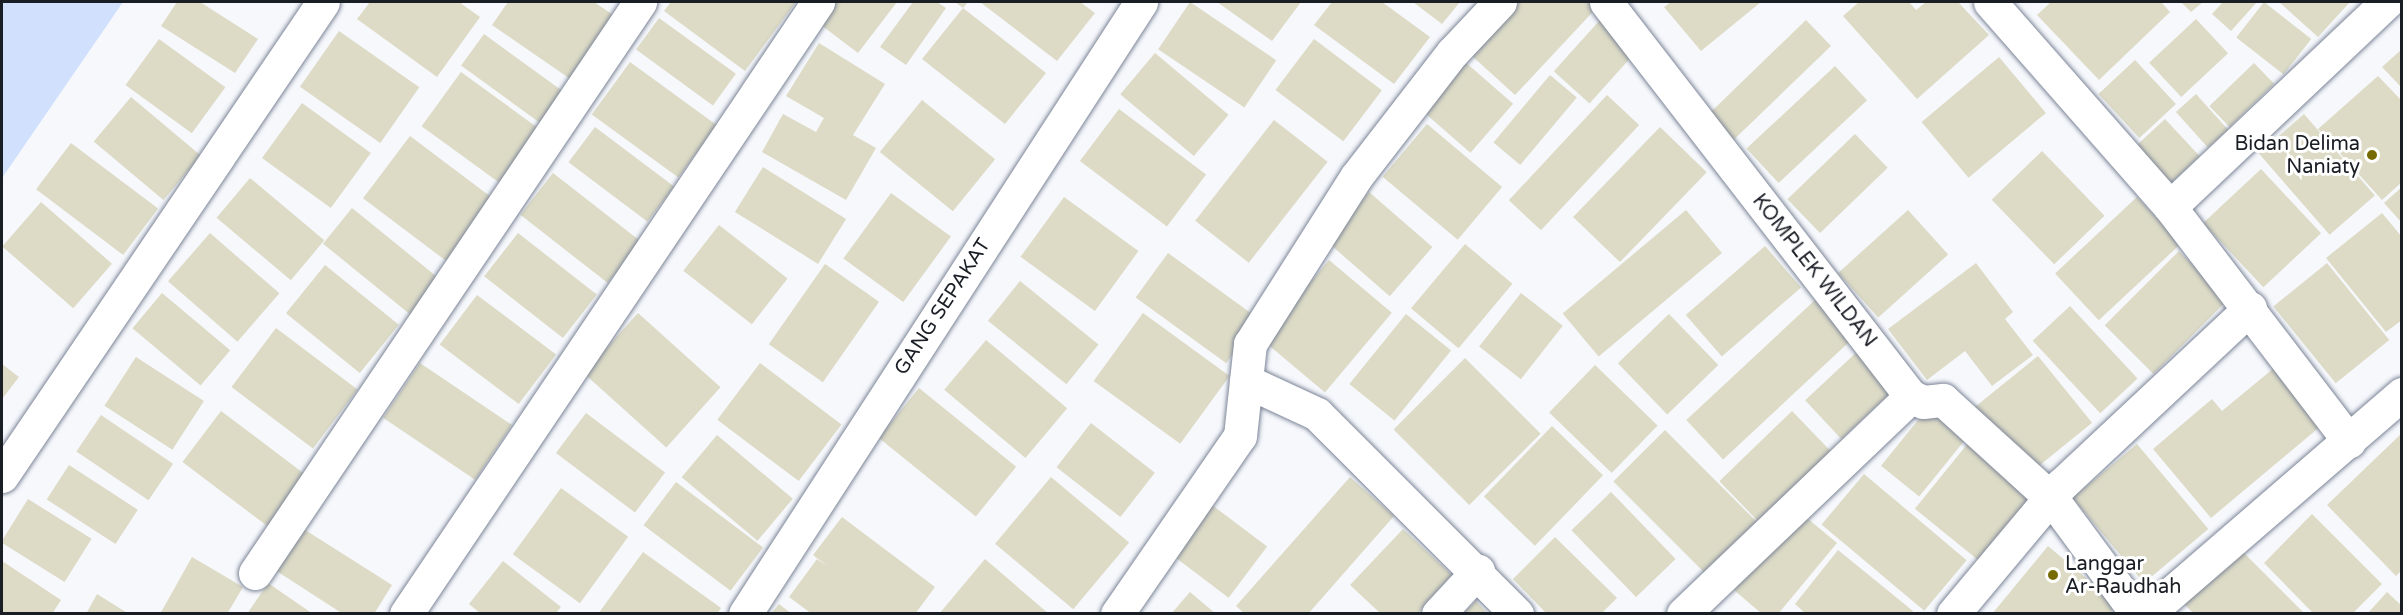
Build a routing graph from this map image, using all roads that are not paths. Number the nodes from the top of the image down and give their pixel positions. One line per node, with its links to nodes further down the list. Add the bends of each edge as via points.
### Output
1 (323, 2): 15 (street)
2 (640, 2): 18 (street)
3 (818, 2): 20 (street)
4 (1141, 2): 21 (street, GANG SEPAKAT)
5 (1500, 2): 11 (street, via 1452,53 1356,177 1250,344)
6 (1606, 2): 13 (street, KOMPLEK WILDAN)
7 (2387, 2): 9 (street)
8 (2000, 5): 9 (street)
9 (2170, 207): 10 (street)
10 (2250, 308): 14 (street); 16 (street, via 2061,485)
11 (1246, 381): 17 (street, via 1317,414); 22 (street, via 1240,436)
12 (2402, 394): 14 (street)
13 (1911, 396): 16 (street, via 1923,402 1943,400); 25 (street)
14 (2349, 441): 19 (street)
15 (2, 476)
16 (2053, 500): 19 (street); 26 (street)
17 (1478, 571): 23 (street); 24 (street)
18 (255, 573)
19 (2154, 611)
20 (406, 614)
21 (745, 614)
22 (1117, 614)
23 (1438, 614)
24 (1518, 614)
25 (1683, 614)
26 (1953, 614)

